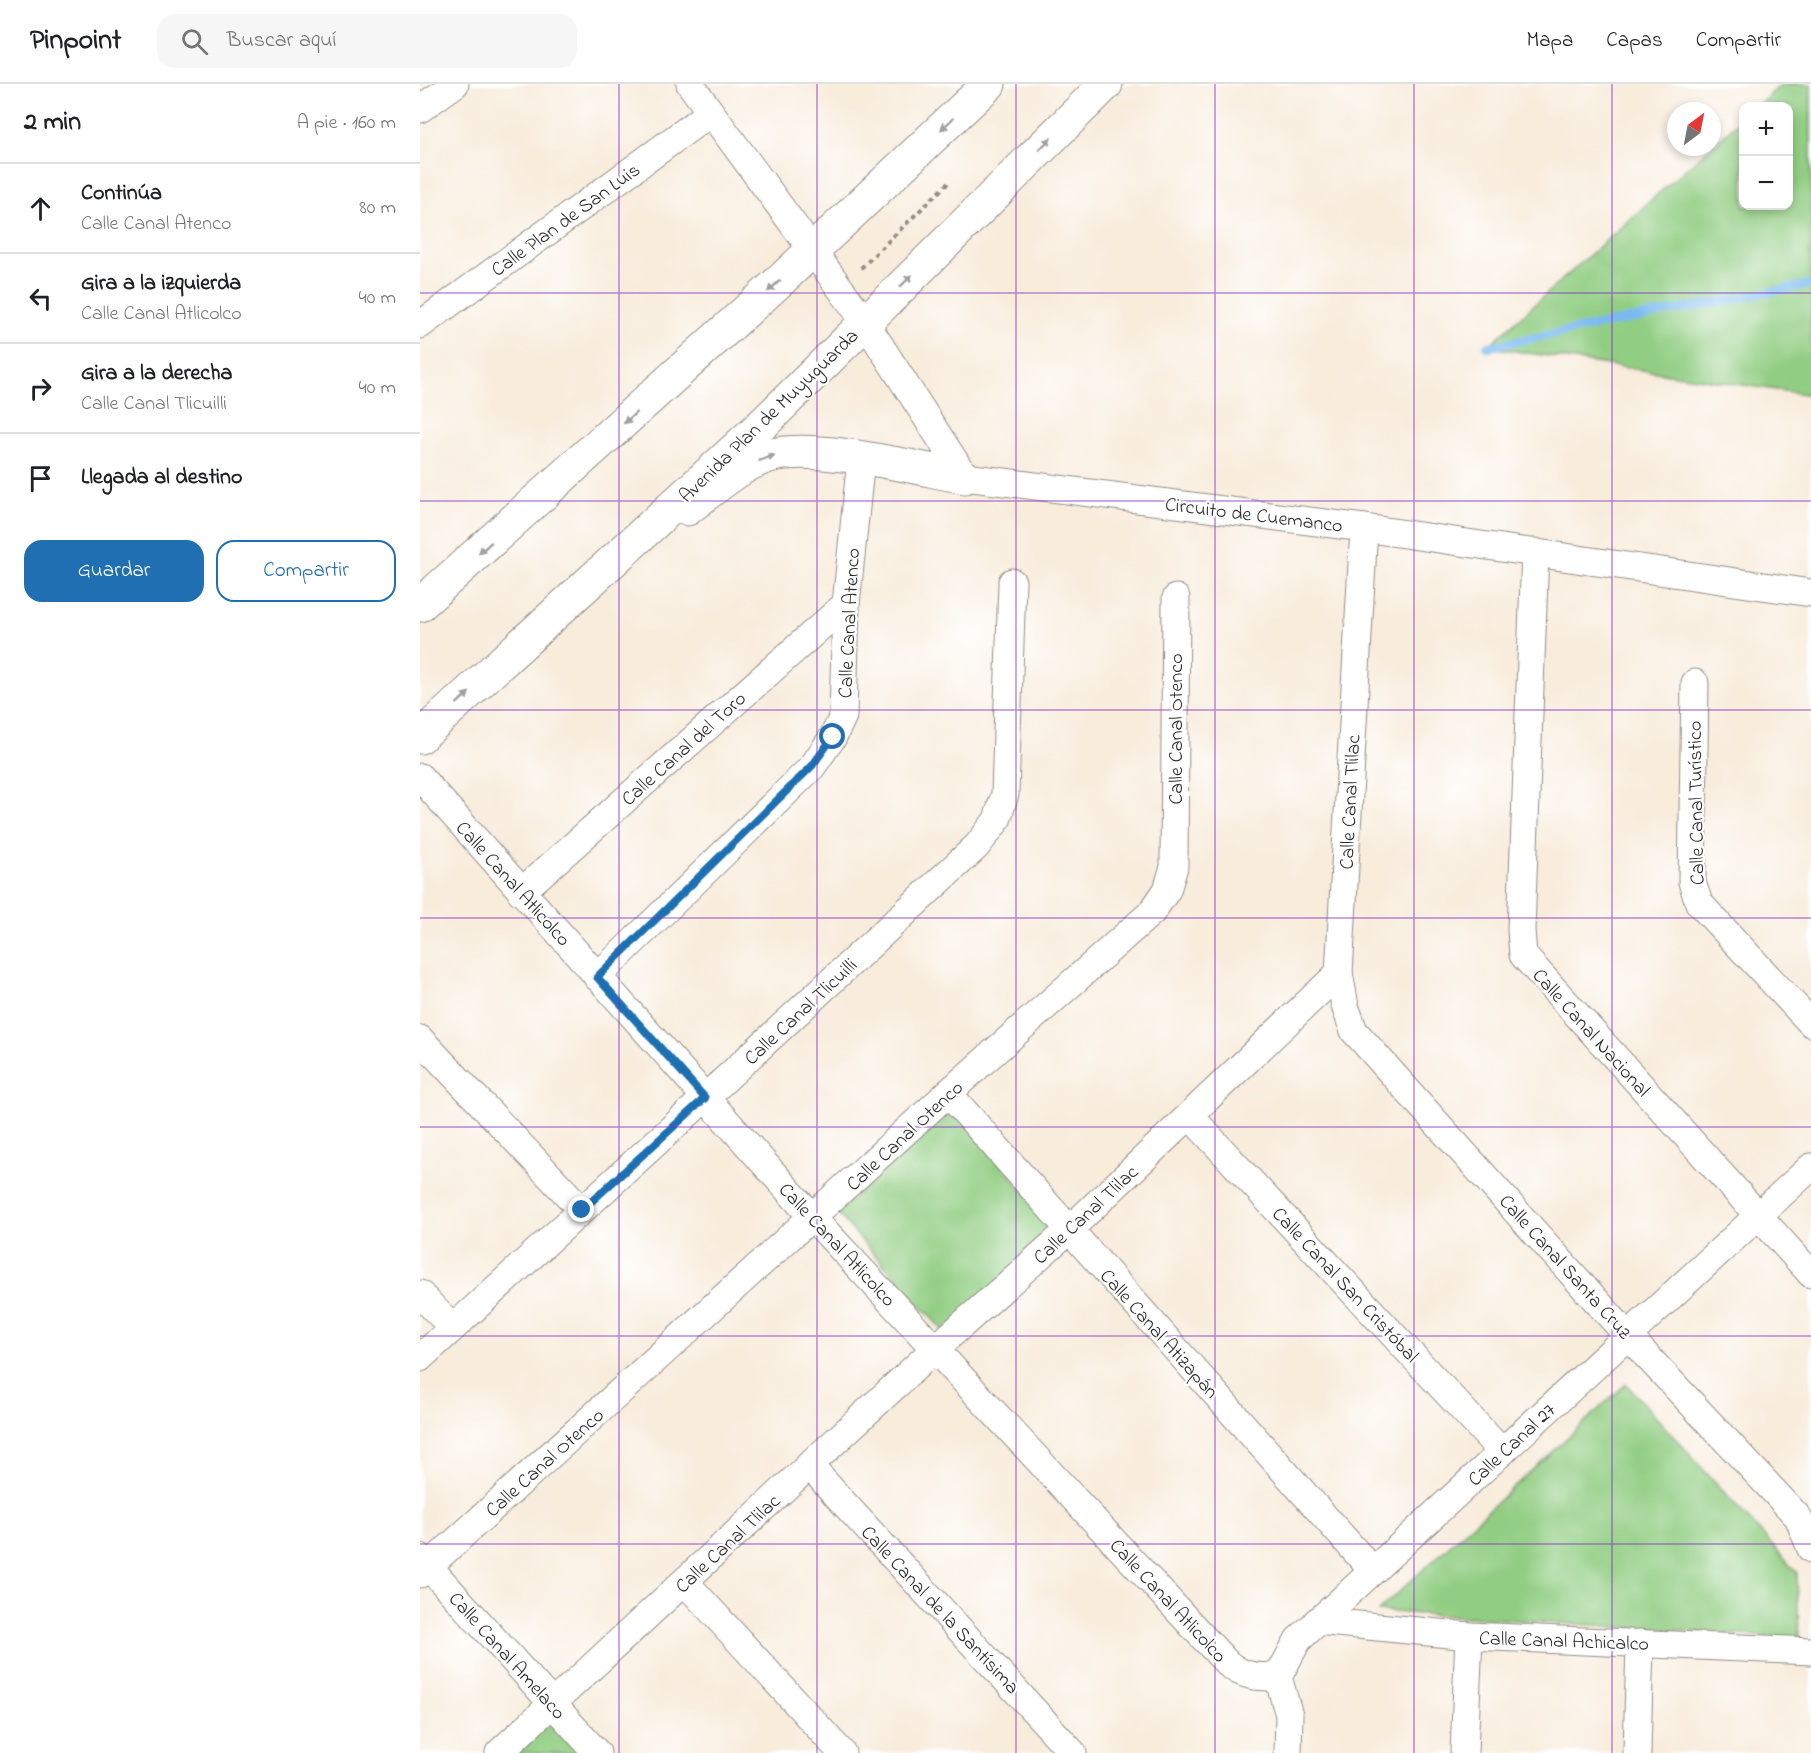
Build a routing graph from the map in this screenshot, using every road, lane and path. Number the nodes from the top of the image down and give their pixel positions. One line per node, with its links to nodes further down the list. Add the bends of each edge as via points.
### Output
1 (455, 84): 5 (street)
2 (690, 84): 6 (street)
3 (989, 84): 8 (main road, one-way to 8)
4 (1106, 84): 10 (main road, Avenida Plan de Muyuguarda, one-way to 4)
5 (420, 109)
6 (710, 113): 8 (street); 11 (street, Calle Plan de San Luis)
7 (949, 182): 9 (path)
8 (812, 252): 10 (street); 21 (main road, one-way to 21)
9 (856, 272)
10 (865, 322): 13 (street); 15 (main road, Avenida Plan de Muyuguarda, via 766,421)
11 (420, 325)
12 (861, 459): 13 (main road); 15 (main road, one-way to 12, via 740,470 772,455 802,452); 20 (street, Calle Canal Atenco)
13 (965, 477): 14 (street, Circuito de Cuemanco)
14 (1364, 528): 16 (street, Circuito de Cuemanco); 26 (street, Calle Canal Tlilac)
15 (630, 545): 23 (main road, Avenida Plan de Muyuguarda, one-way to 15)
16 (1535, 552): 18 (street, Circuito de Cuemanco); 35 (street, Calle Canal Nacional, via 1523,955)
17 (1012, 582): 31 (street, Calle Canal Tlicuilli, via 1005,794 997,820 977,846)
18 (1811, 593)
19 (1176, 598): 30 (street, Calle Canal Otenco, via 1174,867 1167,890 1152,912)
20 (846, 604): 25 (street, Calle Canal del Toro); 27 (street, Calle Canal Atenco, via 843,716 833,737 812,766)
21 (420, 605)
22 (1695, 683): 28 (street, Calle Canal Turístico, via 1692,882 1698,903)
23 (420, 737)
24 (420, 777): 25 (street, Calle Canal Atlicolco)
25 (521, 892): 27 (street, Calle Canal Atlicolco)
26 (1339, 973): 32 (street, Calle Canal Tlilac); 41 (street, Calle Canal Santa Cruz, via 1354,1030)
27 (597, 977): 31 (street, Calle Canal Atlicolco)
28 (1811, 1023)
29 (420, 1039): 34 (street)
30 (948, 1093): 36 (street, Calle Canal Otenco); 37 (street, Calle Canal Atizapán)
31 (705, 1098): 34 (street, Calle Canal Tlicuilli); 36 (street, Calle Canal Atlicolco)
32 (1190, 1116): 37 (street, Calle Canal Tlilac); 44 (street, Calle Canal San Cristóbal)
33 (1811, 1167): 35 (street, Calle Canal 27)
34 (582, 1210): 40 (street, Calle Canal Tlicuilli)
35 (1758, 1215): 38 (street, Calle Canal Nacional); 41 (street, Calle Canal 27)
36 (813, 1218): 42 (street, Calle Canal Atlicolco); 47 (street, Calle Canal Otenco)
37 (1068, 1230): 42 (street, Calle Canal Tlilac); 48 (street, Calle Canal Atizapán)
38 (1811, 1274)
39 (420, 1294): 40 (street)
40 (453, 1328): 43 (street, Calle Canal Tlicuilli)
41 (1628, 1336): 44 (street, Calle Canal 27); 46 (street, Calle Canal Santa Cruz, via 1798,1517)
42 (936, 1348): 45 (street, Calle Canal Tlilac); 54 (street, Calle Canal Atlicolco, via 1227,1663 1252,1677)
43 (420, 1358)
44 (1502, 1452): 48 (street, Calle Canal 27)
45 (809, 1465): 49 (street, Calle Canal Tlilac); 59 (street, Calle Canal de la Santísima)
46 (1811, 1549)
47 (423, 1566): 55 (street, Calle Canal Amelaco)
48 (1374, 1571): 50 (street, Calle Canal 27)
49 (685, 1582): 55 (street, Calle Canal Tlilac); 58 (street)
50 (1317, 1621): 51 (street, Calle Canal Achicalco); 54 (street, Calle Canal 27, via 1298,1640)
51 (1468, 1636): 52 (street, Calle Canal Achicalco); 61 (street)
52 (1640, 1643): 53 (street, Calle Canal Achicalco); 62 (street)
53 (1811, 1651)
54 (1278, 1677): 60 (street, via 1289,1715)
55 (553, 1706): 56 (street, Calle Canal Tlilac); 57 (street, Calle Canal Amelaco)
56 (500, 1753)
57 (597, 1753)
58 (842, 1753)
59 (1073, 1753)
60 (1288, 1753)
61 (1464, 1753)
62 (1637, 1753)

